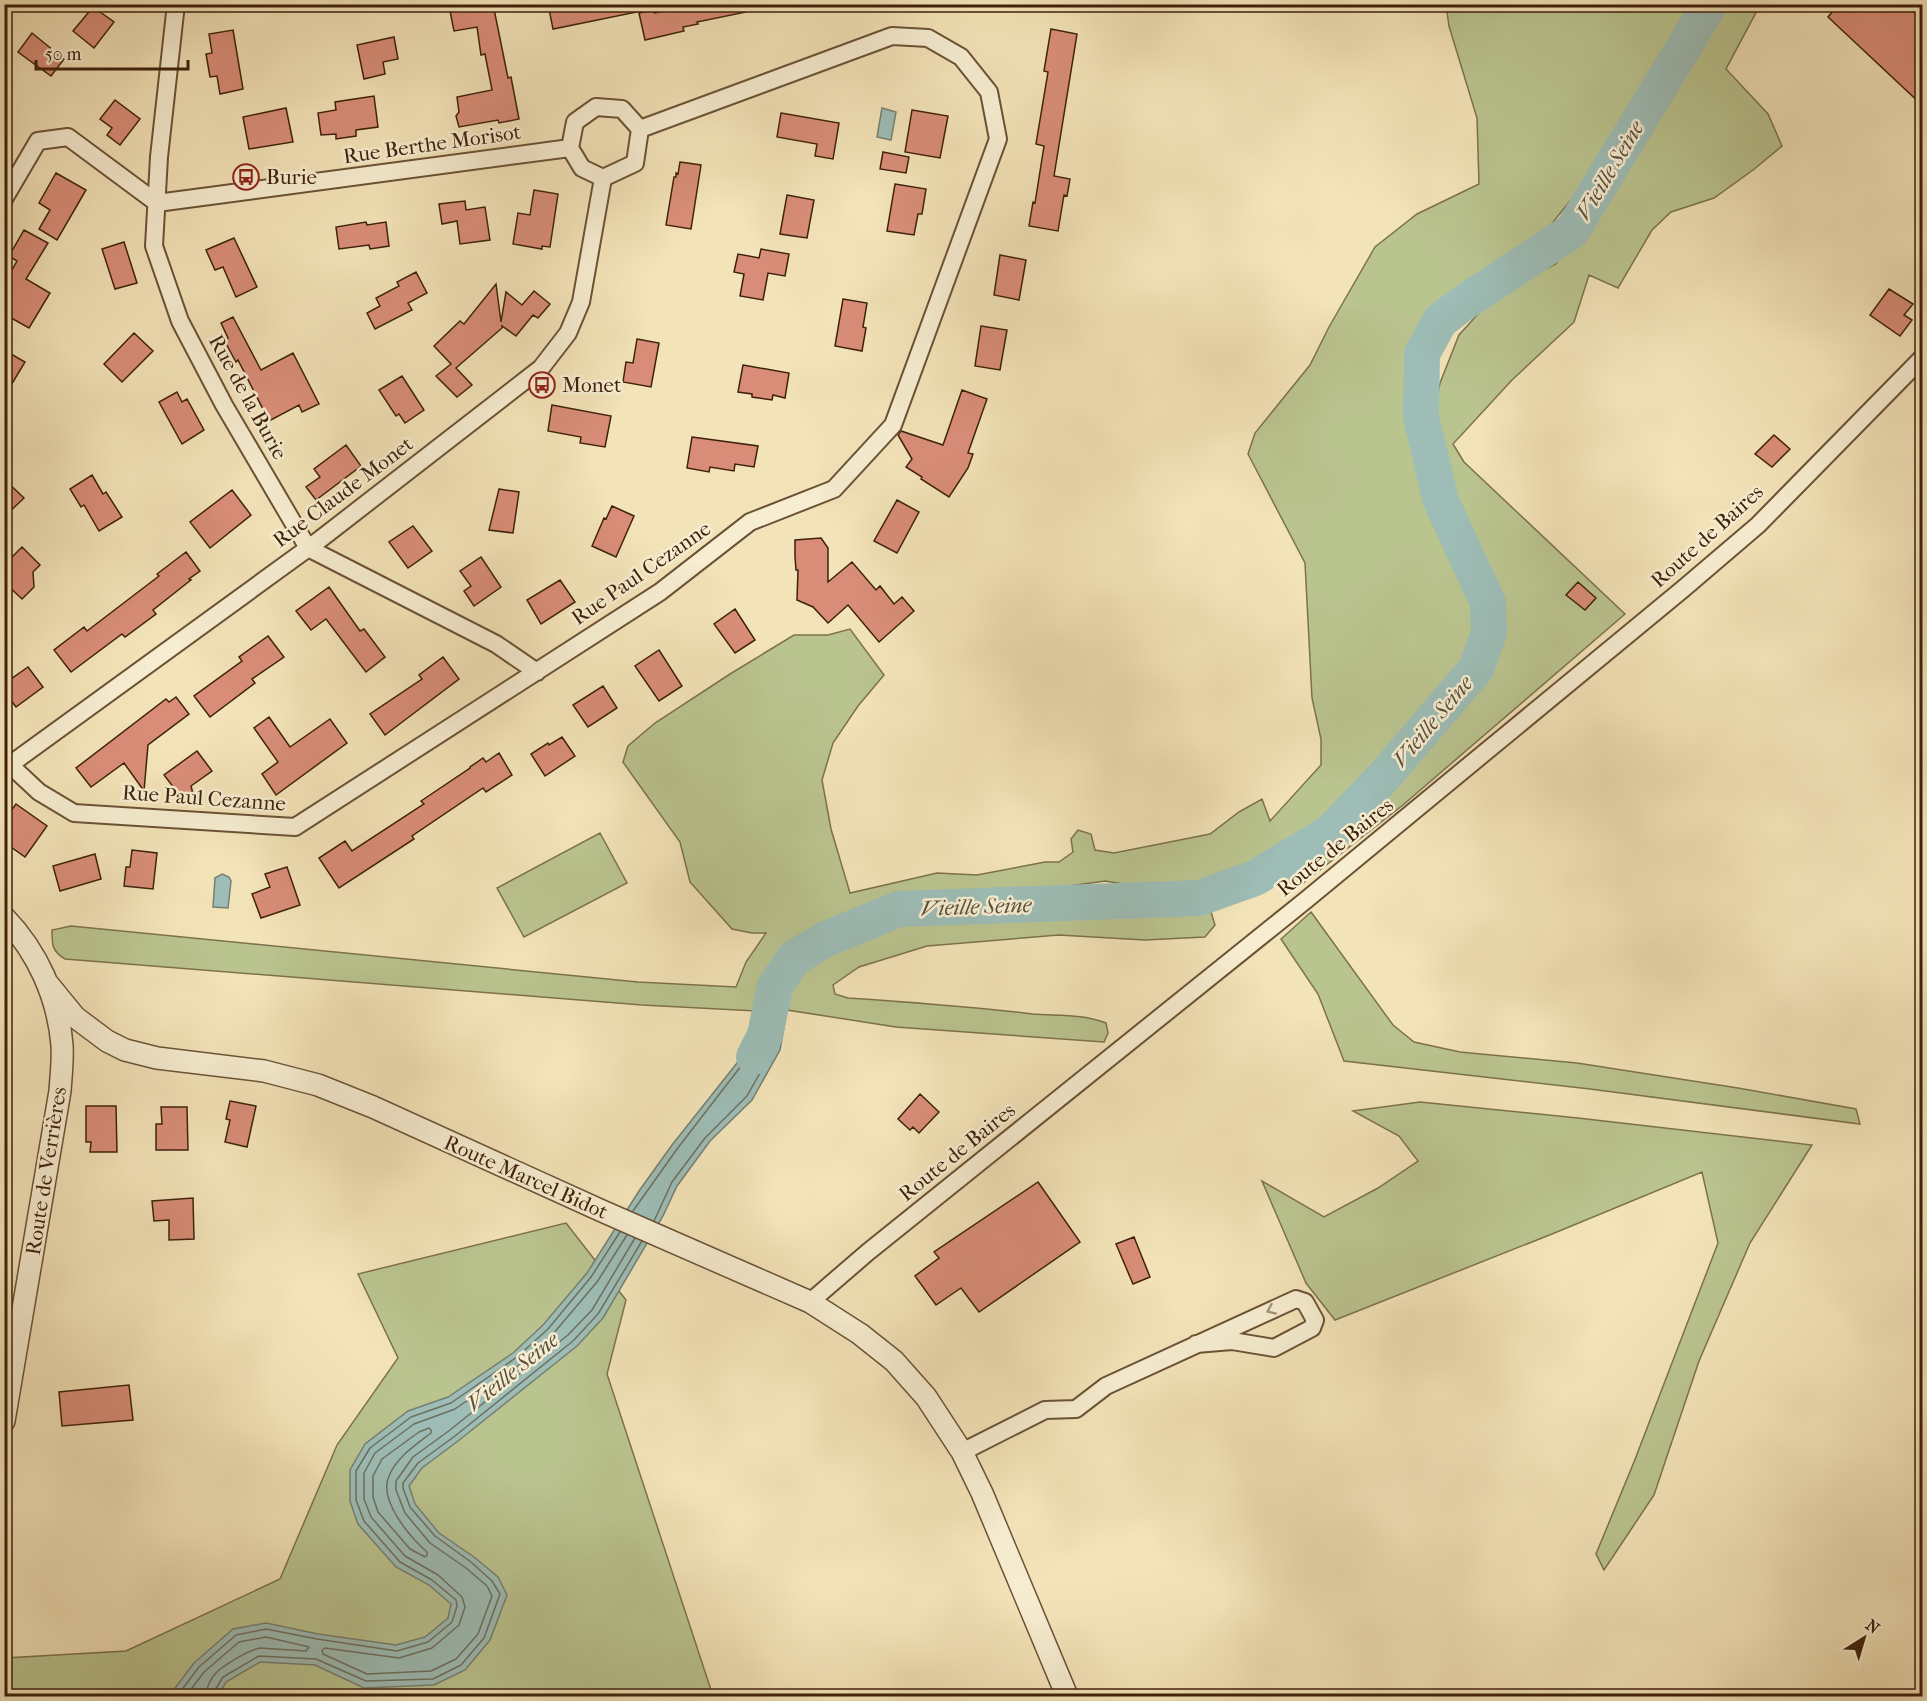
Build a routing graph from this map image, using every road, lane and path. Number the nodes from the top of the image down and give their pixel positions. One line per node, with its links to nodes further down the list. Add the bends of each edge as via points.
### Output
1 (176, 4): 6 (street, Rue de la Burie)
2 (640, 129): 3 (street, via 622,109 596,106 575,122); 4 (street, via 635,163); 9 (street, Rue Paul Cezanne, via 892,36 928,38 961,57 989,92 998,139 893,425 834,489 750,522 660,592)
3 (570, 148): 4 (street, via 582,168); 6 (street, Rue Berthe Morisot)
4 (603, 178): 8 (street, Rue Claude Monet, via 581,302 568,333 541,368)
5 (4, 199): 6 (street, via 38,141 68,137)
6 (157, 203): 8 (street, Rue de la Burie, via 154,246 180,321)
7 (1923, 358): 13 (street, Route de Baires, via 1758,525 1683,589)
8 (308, 548): 9 (street, via 496,644); 10 (street, Rue Claude Monet)
9 (537, 672): 10 (street, Rue Paul Cezanne, via 295,827 74,813)
10 (7, 767)
11 (11, 923): 12 (street, Route de Verrières)
12 (48, 984): 13 (street, Route Marcel Bidot, via 75,1017 125,1050 156,1058 264,1071 318,1084); 15 (street, Route de Verrières, via 62,1046 60,1091)
13 (810, 1302): 16 (street, Route Marcel Bidot, via 894,1361 926,1397)
14 (1196, 1344): 14 (street, one-way to 14, via 1232,1341 1274,1348 1312,1328 1315,1320 1305,1302 1296,1299); 16 (street, via 1106,1386 1076,1409 1045,1410)
15 (4, 1421)
16 (962, 1452): 17 (street, Route Marcel Bidot)
17 (1067, 1696)

